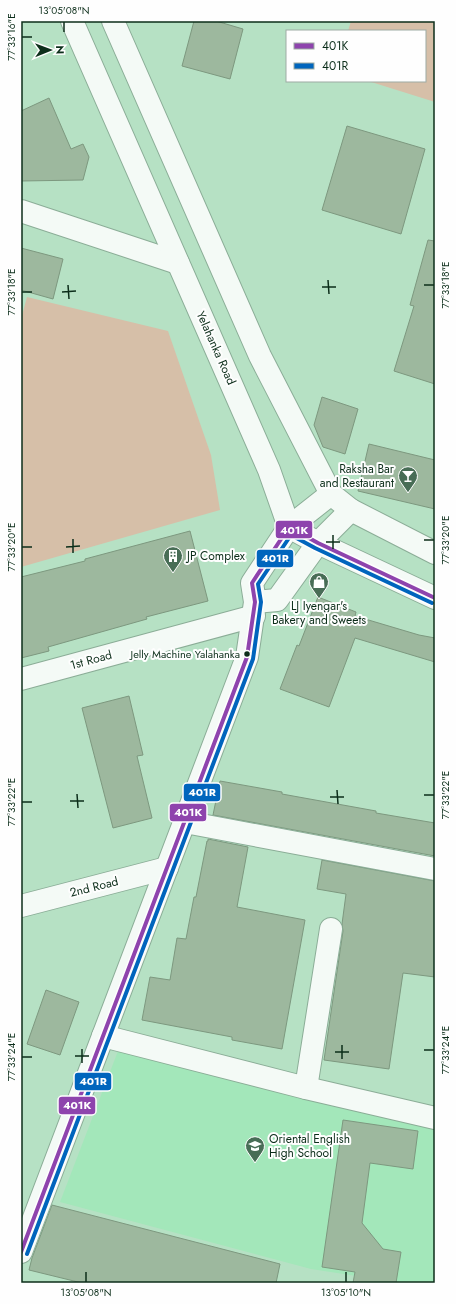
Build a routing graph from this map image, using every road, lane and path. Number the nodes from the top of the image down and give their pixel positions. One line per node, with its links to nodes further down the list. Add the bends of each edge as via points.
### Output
1 (72, 21): 4 (main road, Yelahanka Road)
2 (113, 21): 5 (main road, via 260,356)
3 (21, 210): 4 (main road)
4 (178, 263): 7 (main road, Yelahanka Road, via 270,470)
5 (331, 494): 6 (main road); 7 (main road)
6 (351, 510): 8 (main road, 1st Road); 9 (main road)
7 (289, 527): 8 (main road); 11 (main road, via 252,583)
8 (318, 543): 10 (main road); 11 (main road, 1st Road, via 277,600)
9 (435, 553)
10 (435, 598)
11 (255, 609): 12 (main road, 1st Road); 13 (main road, via 247,657)
12 (21, 679)
13 (185, 822): 14 (main road); 15 (main road)
14 (167, 868): 16 (main road, 2nd Road); 18 (main road)
15 (435, 869)
16 (21, 906)
17 (331, 929): 19 (main road)
18 (103, 1036): 19 (main road); 21 (main road)
19 (306, 1088): 20 (main road)
20 (435, 1118)
21 (21, 1252)

